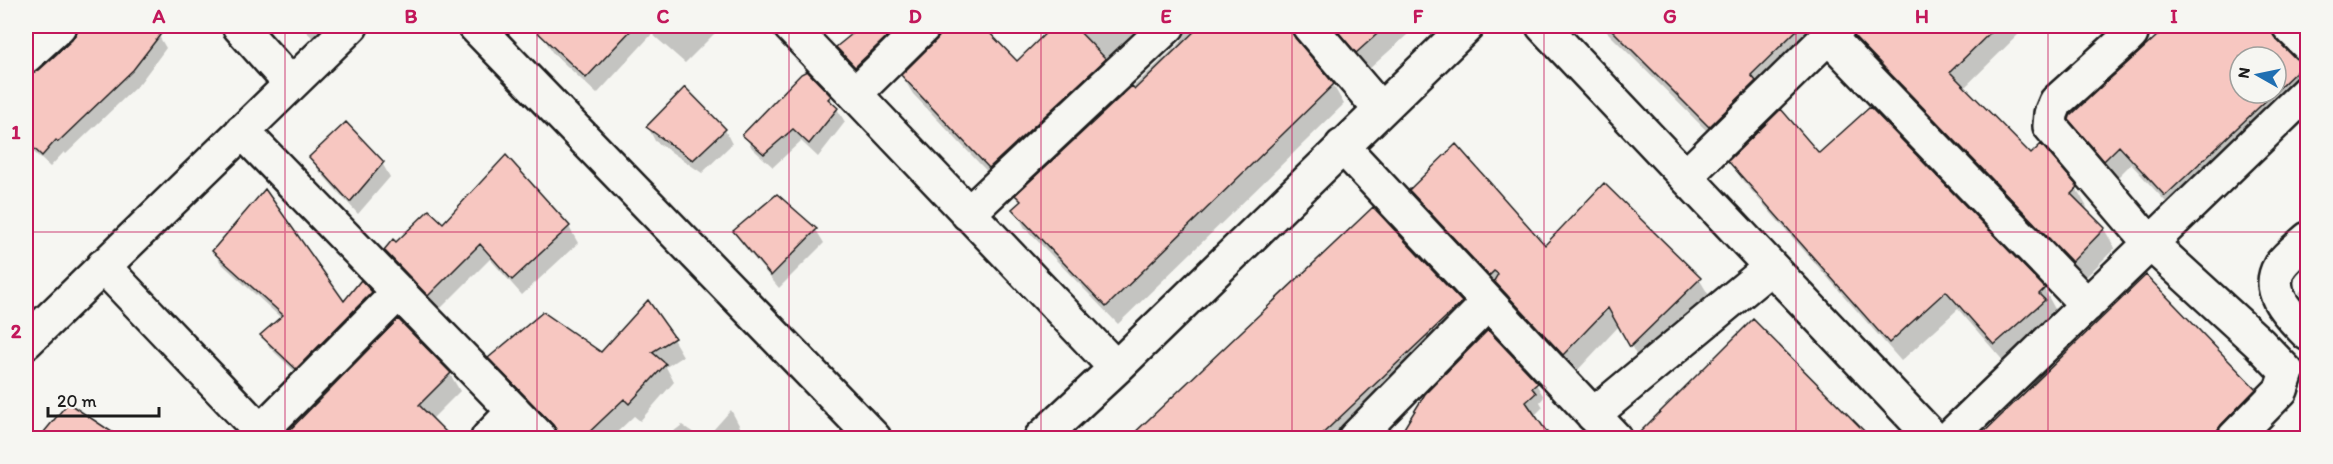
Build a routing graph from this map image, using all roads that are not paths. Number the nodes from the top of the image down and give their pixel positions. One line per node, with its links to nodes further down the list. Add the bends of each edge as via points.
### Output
1 (59, 26): 15 (street)
2 (239, 26): 16 (street)
3 (351, 26): 16 (street)
4 (475, 26): 42 (street)
5 (789, 26): 18 (street)
6 (924, 26): 18 (street)
7 (1168, 26): 23 (street)
8 (1309, 26): 19 (street)
9 (1467, 26): 19 (street)
10 (1543, 26): 22 (street)
11 (2131, 26): 25 (street, via 2131,34 2056,102 2050,126)
12 (2289, 26): 14 (street)
13 (1833, 31): 22 (street); 30 (street)
14 (2307, 45)
15 (26, 56)
16 (291, 84): 20 (street)
17 (2307, 91): 25 (street)
18 (855, 94): 23 (street)
19 (1380, 109): 21 (street)
20 (243, 131): 26 (street); 28 (street)
21 (1342, 146): 29 (street); 35 (street)
22 (1686, 176): 27 (street)
23 (968, 214): 35 (street)
24 (2307, 239): 31 (street, via 2280,266 2275,285)
25 (2150, 243): 30 (street); 34 (street)
26 (103, 266): 33 (street); 39 (street)
27 (1771, 267): 37 (street); 45 (street)
28 (399, 292): 36 (street); 39 (street)
29 (1488, 303): 37 (street); 43 (street)
30 (2087, 305): 46 (street)
31 (2283, 307): 32 (street); 34 (street)
32 (2307, 334)
33 (28, 336)
34 (2259, 343): 47 (street, via 2282,364 2287,372 2285,380 2281,390)
35 (1116, 368): 38 (street)
36 (514, 411): 40 (street); 41 (street)
37 (1593, 415): 44 (street)
38 (1054, 434)
39 (257, 435)
40 (488, 438)
41 (540, 438)
42 (874, 438)
43 (1355, 438)
44 (1615, 438)
45 (1933, 438)
46 (1949, 438)
47 (2234, 438)

